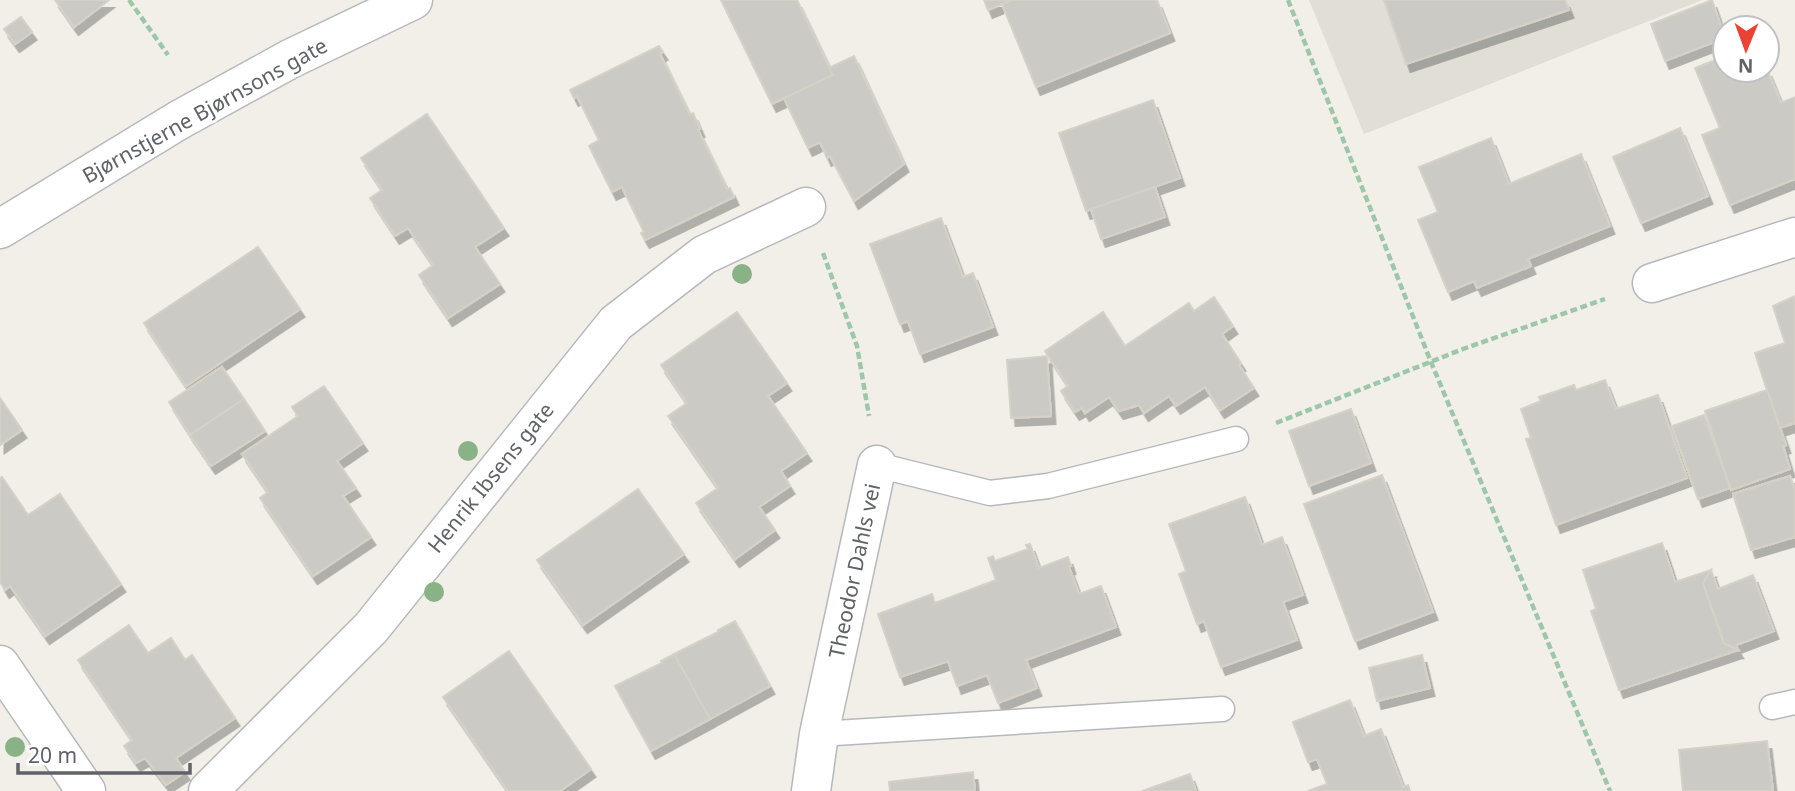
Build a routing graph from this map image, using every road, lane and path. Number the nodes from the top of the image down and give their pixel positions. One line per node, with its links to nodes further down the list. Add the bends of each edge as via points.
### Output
1 (129, 0): 4 (path)
2 (414, 0): 6 (street, Bjørnstjerne Bjørnsons gate, via 290,59 179,120)
3 (1288, 0): 9 (path)
4 (168, 55)
5 (806, 207): 11 (path, via 857,346); 16 (street, Henrik Ibsens gate, via 704,255 616,323 371,628)
6 (0, 229)
7 (1795, 237): 8 (street)
8 (1651, 283): 9 (path)
9 (1431, 362): 10 (path); 18 (path)
10 (1236, 439): 11 (lane, Theodor Dahls vei, via 1048,486 990,493)
11 (877, 465): 14 (street, Theodor Dahls vei)
12 (0, 665): 15 (street)
13 (1223, 709): 14 (lane)
14 (819, 734): 17 (street, Theodor Dahls vei)
15 (86, 791)
16 (208, 791)
17 (811, 791)
18 (1610, 791)

